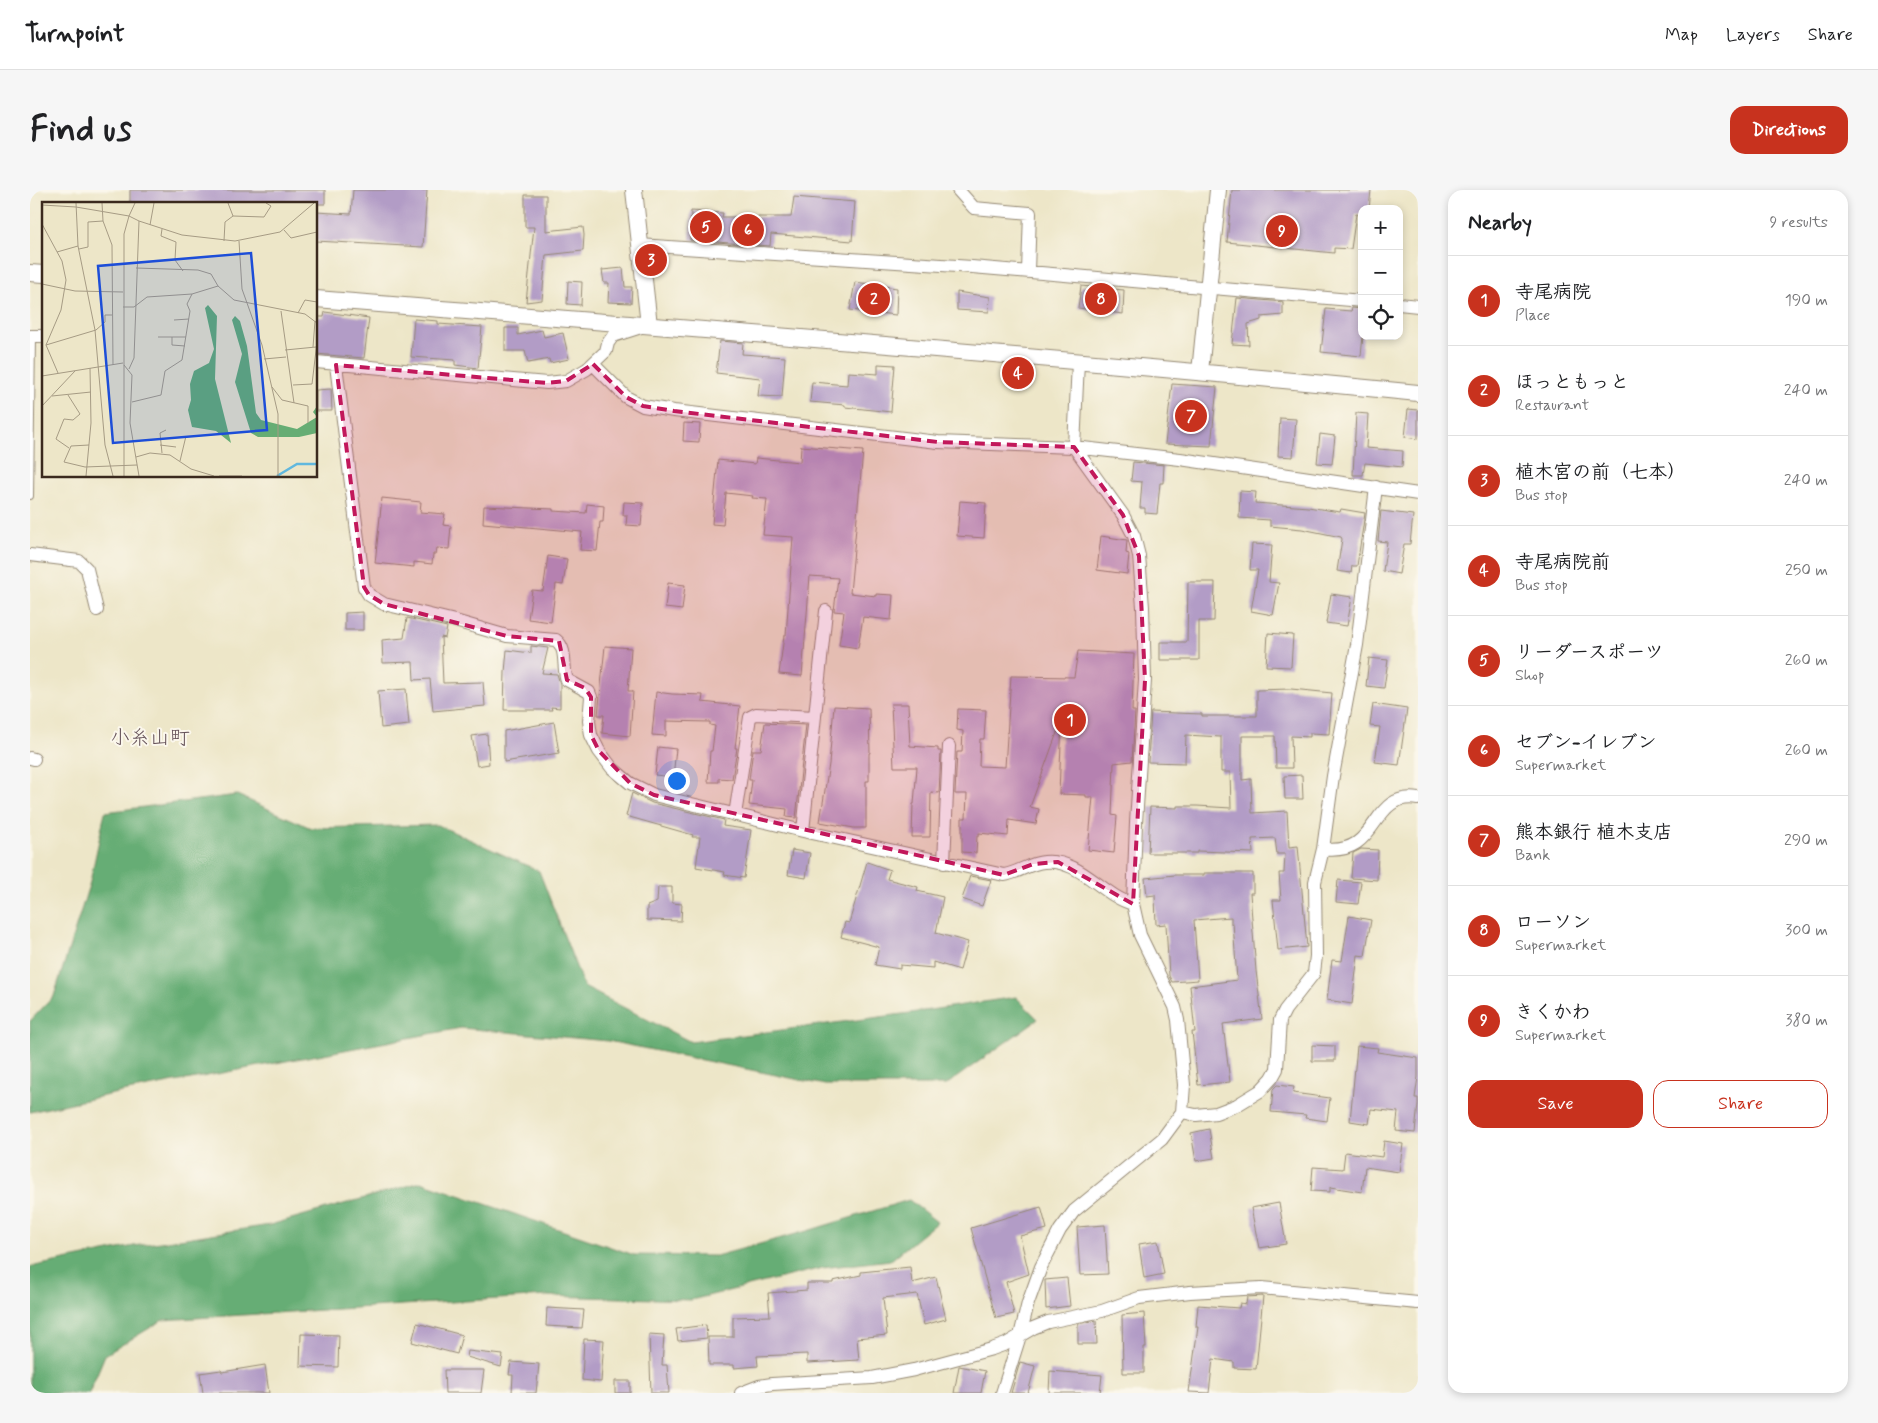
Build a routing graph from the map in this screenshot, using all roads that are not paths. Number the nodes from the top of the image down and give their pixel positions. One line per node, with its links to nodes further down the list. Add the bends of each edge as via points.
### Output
1 (634, 190): 4 (street)
2 (958, 190): 5 (street, via 974,208 1030,213)
3 (1218, 190): 6 (street)
4 (639, 245): 5 (street); 11 (street)
5 (1028, 271): 6 (street)
6 (1207, 288): 8 (street); 17 (street)
7 (318, 299): 11 (street)
8 (1358, 301)
9 (1403, 304): 10 (street)
10 (1418, 306)
11 (649, 325): 14 (street); 15 (street, via 613,336 606,351)
12 (35, 336): 22 (lane)
13 (318, 362): 16 (street)
14 (1078, 362): 17 (street); 19 (street)
15 (593, 364): 16 (street, via 566,381 547,383); 19 (street, via 626,396 643,406 938,442)
16 (336, 365): 29 (street, via 364,587 369,595 384,604 507,636 556,640 563,650 567,680 589,692 591,735 612,768 630,783 654,795)
17 (1200, 372): 18 (street)
18 (1418, 394)
19 (1074, 447): 20 (street); 33 (street, via 1123,515 1134,536 1139,556 1145,680)
20 (1376, 487): 21 (street); 31 (street, via 1357,645)
21 (1418, 494)
22 (30, 496)
23 (30, 555): 24 (street, via 79,561 87,569)
24 (97, 610)
25 (826, 612): 26 (street)
26 (815, 717): 29 (street, via 756,714 750,717); 30 (street)
27 (949, 746): 32 (street)
28 (1418, 799): 31 (street, via 1408,797 1394,801 1363,840 1350,847 1334,851)
29 (735, 816): 30 (street)
30 (803, 832): 32 (street)
31 (1323, 849): 34 (street, via 1315,882 1316,965 1314,973 1280,1020 1277,1069 1260,1091 1237,1105 1216,1113 1196,1115)
32 (944, 863): 33 (street, via 1004,876 1032,864 1058,862 1094,880 1122,901)
33 (1133, 904): 34 (street, via 1140,935 1177,1014 1184,1085)
34 (1182, 1112): 36 (street, via 1162,1139 1080,1206 1060,1230 1041,1267)
35 (1418, 1303): 36 (street, via 1261,1288 1190,1292 1139,1298 1102,1311 1048,1322)
36 (1020, 1336): 37 (street, via 992,1349 888,1376 772,1384); 38 (street)
37 (742, 1393)
38 (1002, 1393)

